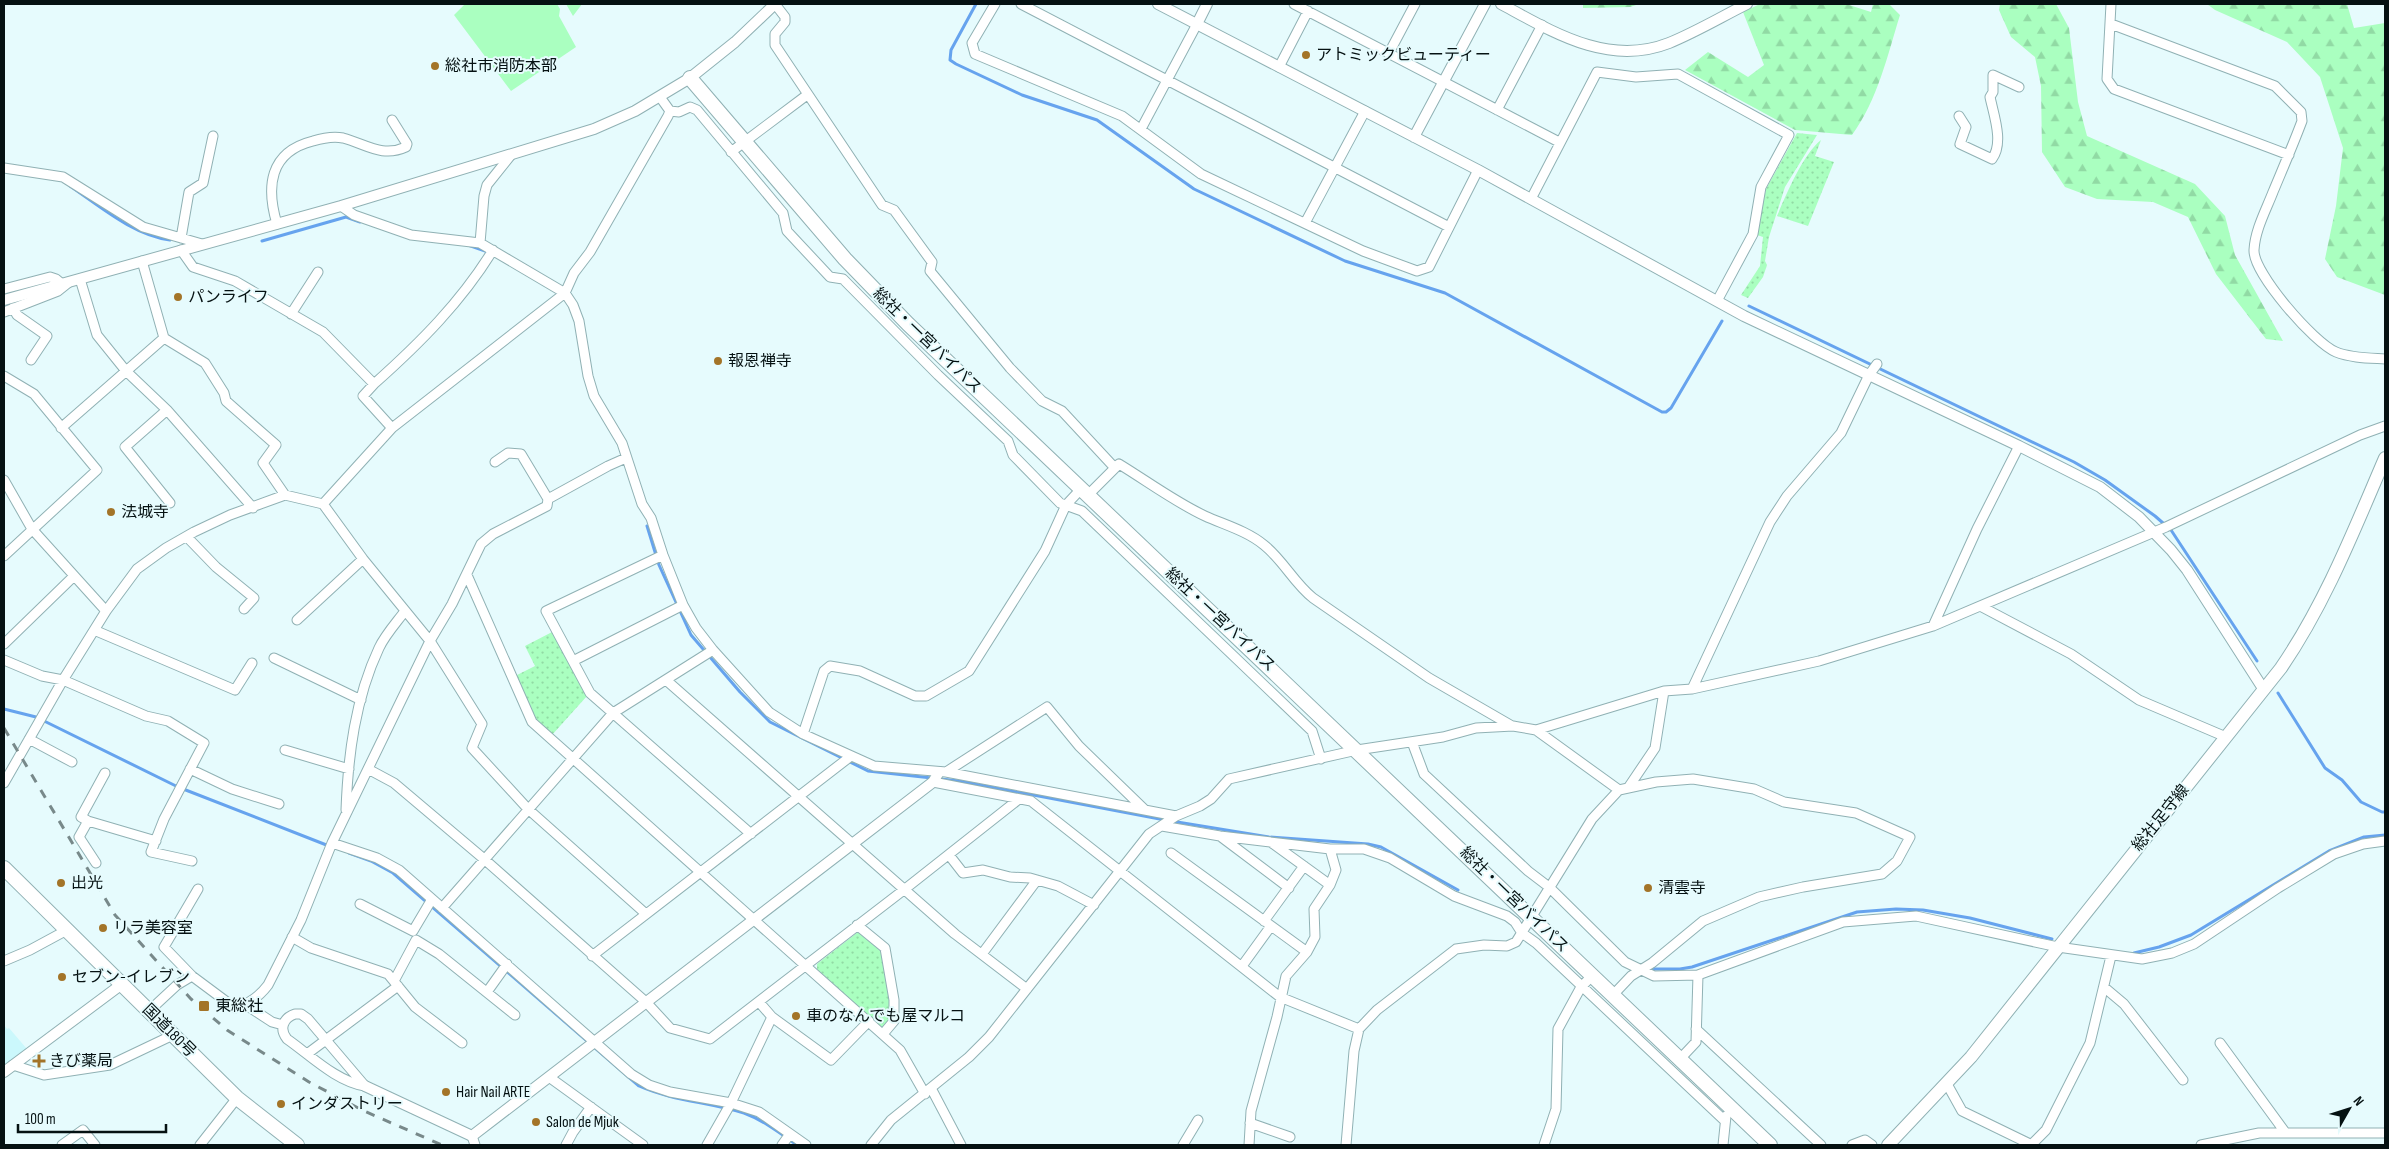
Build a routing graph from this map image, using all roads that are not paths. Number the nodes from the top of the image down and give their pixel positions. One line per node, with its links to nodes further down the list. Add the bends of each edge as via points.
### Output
1 (775, 4): 18 (street); 22 (street, via 786,17 775,34 776,45)
2 (995, 4): 29 (street, via 972,43 975,54 1122,116)
3 (1021, 4): 19 (street)
4 (1158, 4): 13 (street)
5 (1208, 4): 13 (street)
6 (1294, 4): 12 (street)
7 (1415, 4): 16 (street)
8 (1485, 4): 20 (street)
9 (1501, 4): 15 (street)
10 (1747, 4): 15 (street, via 1669,43 1632,51 1610,51 1584,45)
11 (2111, 4): 14 (street)
12 (1308, 11): 16 (street); 17 (street)
13 (1197, 24): 17 (street); 19 (street)
14 (2111, 24): 35 (street, via 2107,79 2114,89); 35 (street, via 2275,86 2301,112 2302,121)
15 (1542, 26): 24 (street)
16 (1389, 53): 20 (street)
17 (1279, 67): 26 (street)
18 (690, 78): 23 (street); 32 (highway, 総社・一宮バイパス)
19 (1168, 80): 29 (street); 37 (street)
20 (1443, 82): 24 (street); 31 (street)
21 (2019, 87): 27 (street, via 1993,75 1990,98 1998,144 1992,159 1960,144 1966,127)
22 (807, 95): 32 (street); 75 (street, via 882,205 894,210 932,262 930,271 980,333 1042,400 1062,411)
23 (660, 97): 25 (street); 36 (street, via 594,129)
24 (1497, 110): 33 (street)
25 (670, 111): 34 (street, via 679,112 690,107 697,110); 54 (street)
26 (1365, 111): 31 (street); 37 (street)
27 (1959, 116)
28 (392, 120): 43 (street, via 407,144 398,151 387,153 343,138 330,137 298,145 287,153 270,187)
29 (1140, 129): 42 (street, via 1201,174)
30 (213, 136): 45 (street, via 203,182 189,192)
31 (1414, 137): 39 (street)
32 (744, 142): 34 (street); 77 (highway, 総社・一宮バイパス, via 844,260)
33 (1559, 142): 40 (street); 56 (street, via 1597,72 1636,77 1678,74 1789,135 1760,187 1753,234)
34 (731, 152): 82 (street, via 783,213 787,231 830,277 843,279 1008,441 1013,455 1060,503)
35 (2289, 154): 61 (street, via 2261,221 2254,260 2264,278 2323,345 2358,357)
36 (512, 155): 41 (street); 46 (street, via 487,185)
37 (1335, 166): 42 (street); 44 (street)
38 (4, 168): 45 (street, via 63,177 143,227)
39 (1478, 170): 40 (street); 44 (street)
40 (1531, 199): 56 (street)
41 (342, 206): 43 (street); 46 (street, via 354,215 411,235)
42 (1305, 223): 44 (street, via 1363,251 1416,271 1429,267)
43 (276, 224): 47 (street)
44 (1449, 227)
45 (182, 238): 47 (street)
46 (480, 243): 49 (street)
47 (202, 244): 48 (street)
48 (180, 250): 50 (street); 59 (street, via 193,267 235,281)
49 (492, 252): 54 (street); 66 (street, via 470,287 441,321)
50 (142, 262): 52 (street); 60 (street)
51 (318, 272): 59 (street)
52 (71, 281): 53 (street, via 50,277); 55 (street); 57 (street, via 58,291); 64 (street, via 97,335)
53 (4, 289)
54 (564, 293): 70 (street); 72 (street, via 579,320 594,396 618,436)
55 (4, 300)
56 (1717, 301): 63 (street, via 1744,316)
57 (13, 308): 58 (street); 62 (street, via 17,315 47,336)
58 (4, 312)
59 (291, 314): 66 (street, via 323,332)
60 (164, 338): 64 (street); 78 (street, via 205,363 226,401 276,445 263,463)
61 (2385, 359)
62 (31, 360)
63 (1873, 369): 71 (street); 109 (street, via 1841,433 1787,496 1770,522)
64 (126, 371): 67 (street); 69 (street)
65 (4, 376): 69 (street, via 34,394)
66 (374, 384): 70 (street, via 363,396)
67 (167, 410): 80 (street, via 125,447); 83 (street)
68 (2385, 426): 85 (street)
69 (61, 428): 84 (street, via 97,470)
70 (392, 428): 81 (street)
71 (2019, 446): 85 (street, via 2100,487); 98 (street, via 1977,529)
72 (626, 458): 79 (street); 88 (street, via 642,504 651,518)
73 (495, 462): 79 (street, via 508,453 521,454)
74 (2384, 464): 110 (main road, 総社足守線, via 2319,608 2300,641)
75 (1114, 467): 77 (street); 114 (street, via 1119,464 1204,515 1263,544 1301,588 1314,598 1429,678)
76 (4, 480): 84 (street)
77 (1085, 492): 82 (street); 121 (highway, 総社・一宮バイパス)
78 (285, 495): 81 (street); 83 (street)
79 (548, 499): 90 (street, via 547,506 493,534 481,544)
80 (170, 503)
81 (323, 504): 89 (street)
82 (1066, 505): 116 (street, via 1045,551 969,671 926,696 915,696 860,671 830,666 824,671); 123 (street, via 1082,511 1312,731)
83 (253, 508): 86 (street)
84 (32, 529): 87 (street); 91 (street)
85 (2154, 532): 93 (street); 110 (street, via 2186,570)
86 (187, 536): 94 (street, via 216,568 254,598); 95 (street, via 137,569)
87 (4, 556)
88 (659, 557): 92 (street); 105 (street, via 546,611)
89 (363, 559): 96 (street); 97 (street)
90 (467, 575): 100 (street); 122 (street, via 532,722)
91 (74, 576): 95 (street); 101 (street)
92 (680, 607): 102 (street, via 696,628); 105 (street)
93 (1982, 607): 98 (street); 117 (street, via 2071,654 2139,700)
94 (244, 609)
95 (106, 611): 99 (street)
96 (405, 611): 100 (street); 112 (street, via 379,648)
97 (297, 620)
98 (1934, 626): 109 (street, via 1819,661)
99 (94, 630): 106 (street, via 235,690); 107 (street)
100 (430, 641): 128 (street); 137 (street, via 482,724 472,748)
101 (4, 644)
102 (708, 654): 108 (street); 116 (street, via 769,712)
103 (274, 658): 112 (street)
104 (4, 660): 107 (street, via 42,676)
105 (572, 661): 113 (street, via 590,693)
106 (252, 663)
107 (63, 680): 118 (street); 126 (street, via 146,716 168,721 204,742)
108 (666, 680): 113 (street); 133 (street)
109 (1692, 689): 111 (street)
110 (2264, 690): 117 (main road, 総社足守線)
111 (1664, 691): 115 (street); 132 (street, via 1654,748)
112 (361, 700): 127 (street)
113 (613, 713): 122 (street); 141 (street)
114 (1512, 726): 115 (street); 119 (street, via 1476,728)
115 (1536, 730): 132 (street)
116 (803, 734): 124 (street)
117 (2226, 737): 176 (main road, 総社足守線)
118 (29, 739): 125 (street); 131 (street)
119 (1412, 742): 121 (street); 160 (street, via 1424,774)
120 (285, 750): 127 (street)
121 (1357, 750): 123 (street); 169 (highway, 総社・一宮バイパス)
122 (574, 758): 137 (street); 157 (street)
123 (1320, 759): 140 (street, via 1229,779 1200,806)
124 (847, 760): 130 (street); 133 (street)
125 (72, 762)
126 (190, 769): 135 (street, via 232,789); 143 (street)
127 (349, 769): 138 (street)
128 (368, 769): 138 (street); 151 (street, via 394,783)
129 (105, 772): 139 (street, via 81,817)
130 (938, 777): 134 (street); 136 (street); 136 (street, via 1047,706 1079,746); 146 (street)
131 (4, 783)
132 (1623, 789): 160 (street, via 1592,819); 185 (street, via 1693,779 1754,789 1784,802 1856,813 1910,837 1897,861 1882,874 1759,897 1703,921)
133 (800, 796): 141 (street); 146 (street)
134 (1019, 799): 150 (street); 156 (street, via 1031,801)
135 (279, 804)
136 (1144, 809): 140 (street)
137 (528, 810): 151 (street); 168 (street)
138 (346, 816): 147 (street)
139 (88, 820): 143 (street); 153 (street, via 79,837)
140 (1169, 821): 142 (street); 156 (street, via 1149,834)
141 (750, 834): 157 (street)
142 (1220, 836): 145 (street); 161 (street)
143 (156, 841): 152 (street, via 151,852)
144 (2385, 841): 180 (street, via 2363,844 2334,854 2194,944 2172,953 2142,959)
145 (1270, 842): 148 (street); 154 (street)
146 (852, 843): 163 (street); 170 (street)
147 (331, 846): 164 (street, via 388,863); 175 (street)
148 (1330, 849): 159 (street, via 1336,870); 174 (street, via 1364,850 1390,858 1454,896 1507,916)
149 (1171, 853): 171 (street)
150 (949, 855): 158 (street, via 963,873 983,870); 163 (street)
151 (484, 859): 167 (street); 179 (street)
152 (192, 861)
153 (96, 863)
154 (1304, 866): 159 (street); 161 (street)
155 (4, 868): 173 (highway, 国道180号)
156 (1120, 871): 166 (street); 184 (street)
157 (702, 873): 168 (street); 170 (street)
158 (1037, 880): 166 (street, via 1058,886); 178 (street)
159 (1330, 885): 177 (street, via 1314,909 1315,937)
160 (1549, 887): 169 (street); 185 (street, via 1625,962)
161 (1289, 888): 171 (street)
162 (198, 889): 188 (street, via 164,947)
163 (906, 890): 172 (street); 178 (street)
164 (432, 899): 165 (street, via 413,932); 167 (street)
165 (360, 904)
166 (1094, 905): 193 (street)
167 (442, 908): 182 (street)
168 (646, 914): 179 (street)
169 (1532, 916): 174 (street); 186 (highway, 総社・一宮バイパス)
170 (754, 920): 183 (street); 197 (street)
171 (1268, 923): 177 (street); 184 (street)
172 (857, 925): 183 (street); 207 (street, via 885,948 894,1000 894,1021)
173 (67, 930): 181 (street); 190 (highway, 国道180号)
174 (1522, 933): 191 (street); 205 (street, via 1516,942 1507,946 1456,949 1377,1010)
175 (292, 937): 189 (street, via 311,948 388,974); 199 (street, via 268,985)
176 (2058, 947): 180 (street); 187 (street, via 1916,916 1884,917 1843,922); 219 (main road, 総社足守線)
177 (1307, 952): 196 (street, via 1286,976)
178 (982, 954): 193 (street)
179 (592, 956): 197 (street)
180 (2111, 956): 192 (street)
181 (4, 961)
182 (507, 964): 194 (street); 212 (street)
183 (807, 964): 198 (street); 203 (street)
184 (1242, 966): 196 (street)
185 (1640, 970): 187 (street, via 1654,976); 195 (street)
186 (1592, 975): 191 (street); 195 (highway, 総社・一宮バイパス)
187 (1698, 975): 206 (street)
188 (192, 976): 199 (street, via 234,1008); 200 (street)
189 (396, 983): 194 (street, via 416,940); 209 (street); 211 (street, via 415,1007)
190 (122, 984): 200 (highway, 国道180号); 215 (street)
191 (1581, 987): 225 (street); 248 (street, via 1558,1028 1556,1110)
192 (2105, 988): 218 (street, via 2124,1004); 255 (street, via 2090,1043 2046,1130)
193 (1027, 989): 221 (street, via 989,1037)
194 (487, 992): 201 (street)
195 (1613, 995): 214 (highway, 総社・一宮バイパス)
196 (1280, 997): 205 (street); 227 (street)
197 (646, 1002): 198 (street, via 670,1028 710,1039); 212 (street)
198 (759, 1002): 202 (street)
199 (246, 1005): 204 (street, via 272,1022)
200 (149, 1011): 208 (highway, 国道180号)
201 (516, 1015)
202 (772, 1017): 203 (street, via 831,1060); 223 (street)
203 (869, 1021): 207 (street)
204 (283, 1025): 209 (street, via 289,1016 301,1014); 213 (street, via 287,1039)
205 (1358, 1029): 247 (street)
206 (1696, 1029): 214 (street, via 1696,1042); 251 (street)
207 (883, 1034): 221 (street, via 900,1050)
208 (173, 1035): 215 (street, via 110,1065 44,1075); 222 (highway, 国道180号)
209 (326, 1042): 213 (street); 220 (street)
210 (2220, 1043): 229 (street)
211 (462, 1044)
212 (591, 1044): 217 (street); 223 (street, via 649,1085)
213 (307, 1054): 220 (street, via 339,1076)
214 (1680, 1059): 225 (highway, 総社・一宮バイパス)
215 (13, 1065): 216 (street)
216 (4, 1072)
217 (549, 1076): 224 (street); 232 (street)
218 (2183, 1080)
219 (1947, 1084): 254 (main road, 総社足守線); 255 (street, via 1962,1111)
220 (365, 1086): 232 (street)
221 (928, 1091): 243 (street, via 891,1120); 244 (street)
222 (237, 1098): 236 (street); 237 (highway, 国道180号)
223 (731, 1103): 230 (street, via 759,1112); 240 (street)
224 (591, 1107): 238 (street); 239 (street)
225 (1727, 1114): 249 (street); 250 (highway, 総社・一宮バイパス)
226 (1198, 1120): 245 (street)
227 (1250, 1123): 231 (street); 246 (street)
228 (2384, 1131): 229 (street)
229 (2285, 1132): 233 (street, via 2259,1133)
230 (790, 1134): 241 (street); 242 (street)
231 (1290, 1137)
232 (473, 1141)
233 (2217, 1144): 256 (street)
234 (62, 1145): 235 (street, via 83,1130)
235 (96, 1145)
236 (200, 1145)
237 (297, 1145)
238 (566, 1145)
239 (644, 1145)
240 (707, 1145)
241 (782, 1145)
242 (806, 1145)
243 (871, 1145)
244 (961, 1145)
245 (1183, 1145)
246 (1249, 1145)
247 (1346, 1145)
248 (1544, 1145)
249 (1723, 1145)
250 (1770, 1145)
251 (1820, 1145)
252 (1852, 1145): 253 (street, via 1864,1140)
253 (1872, 1145)
254 (1888, 1145)
255 (2031, 1145)
256 (2201, 1145)

